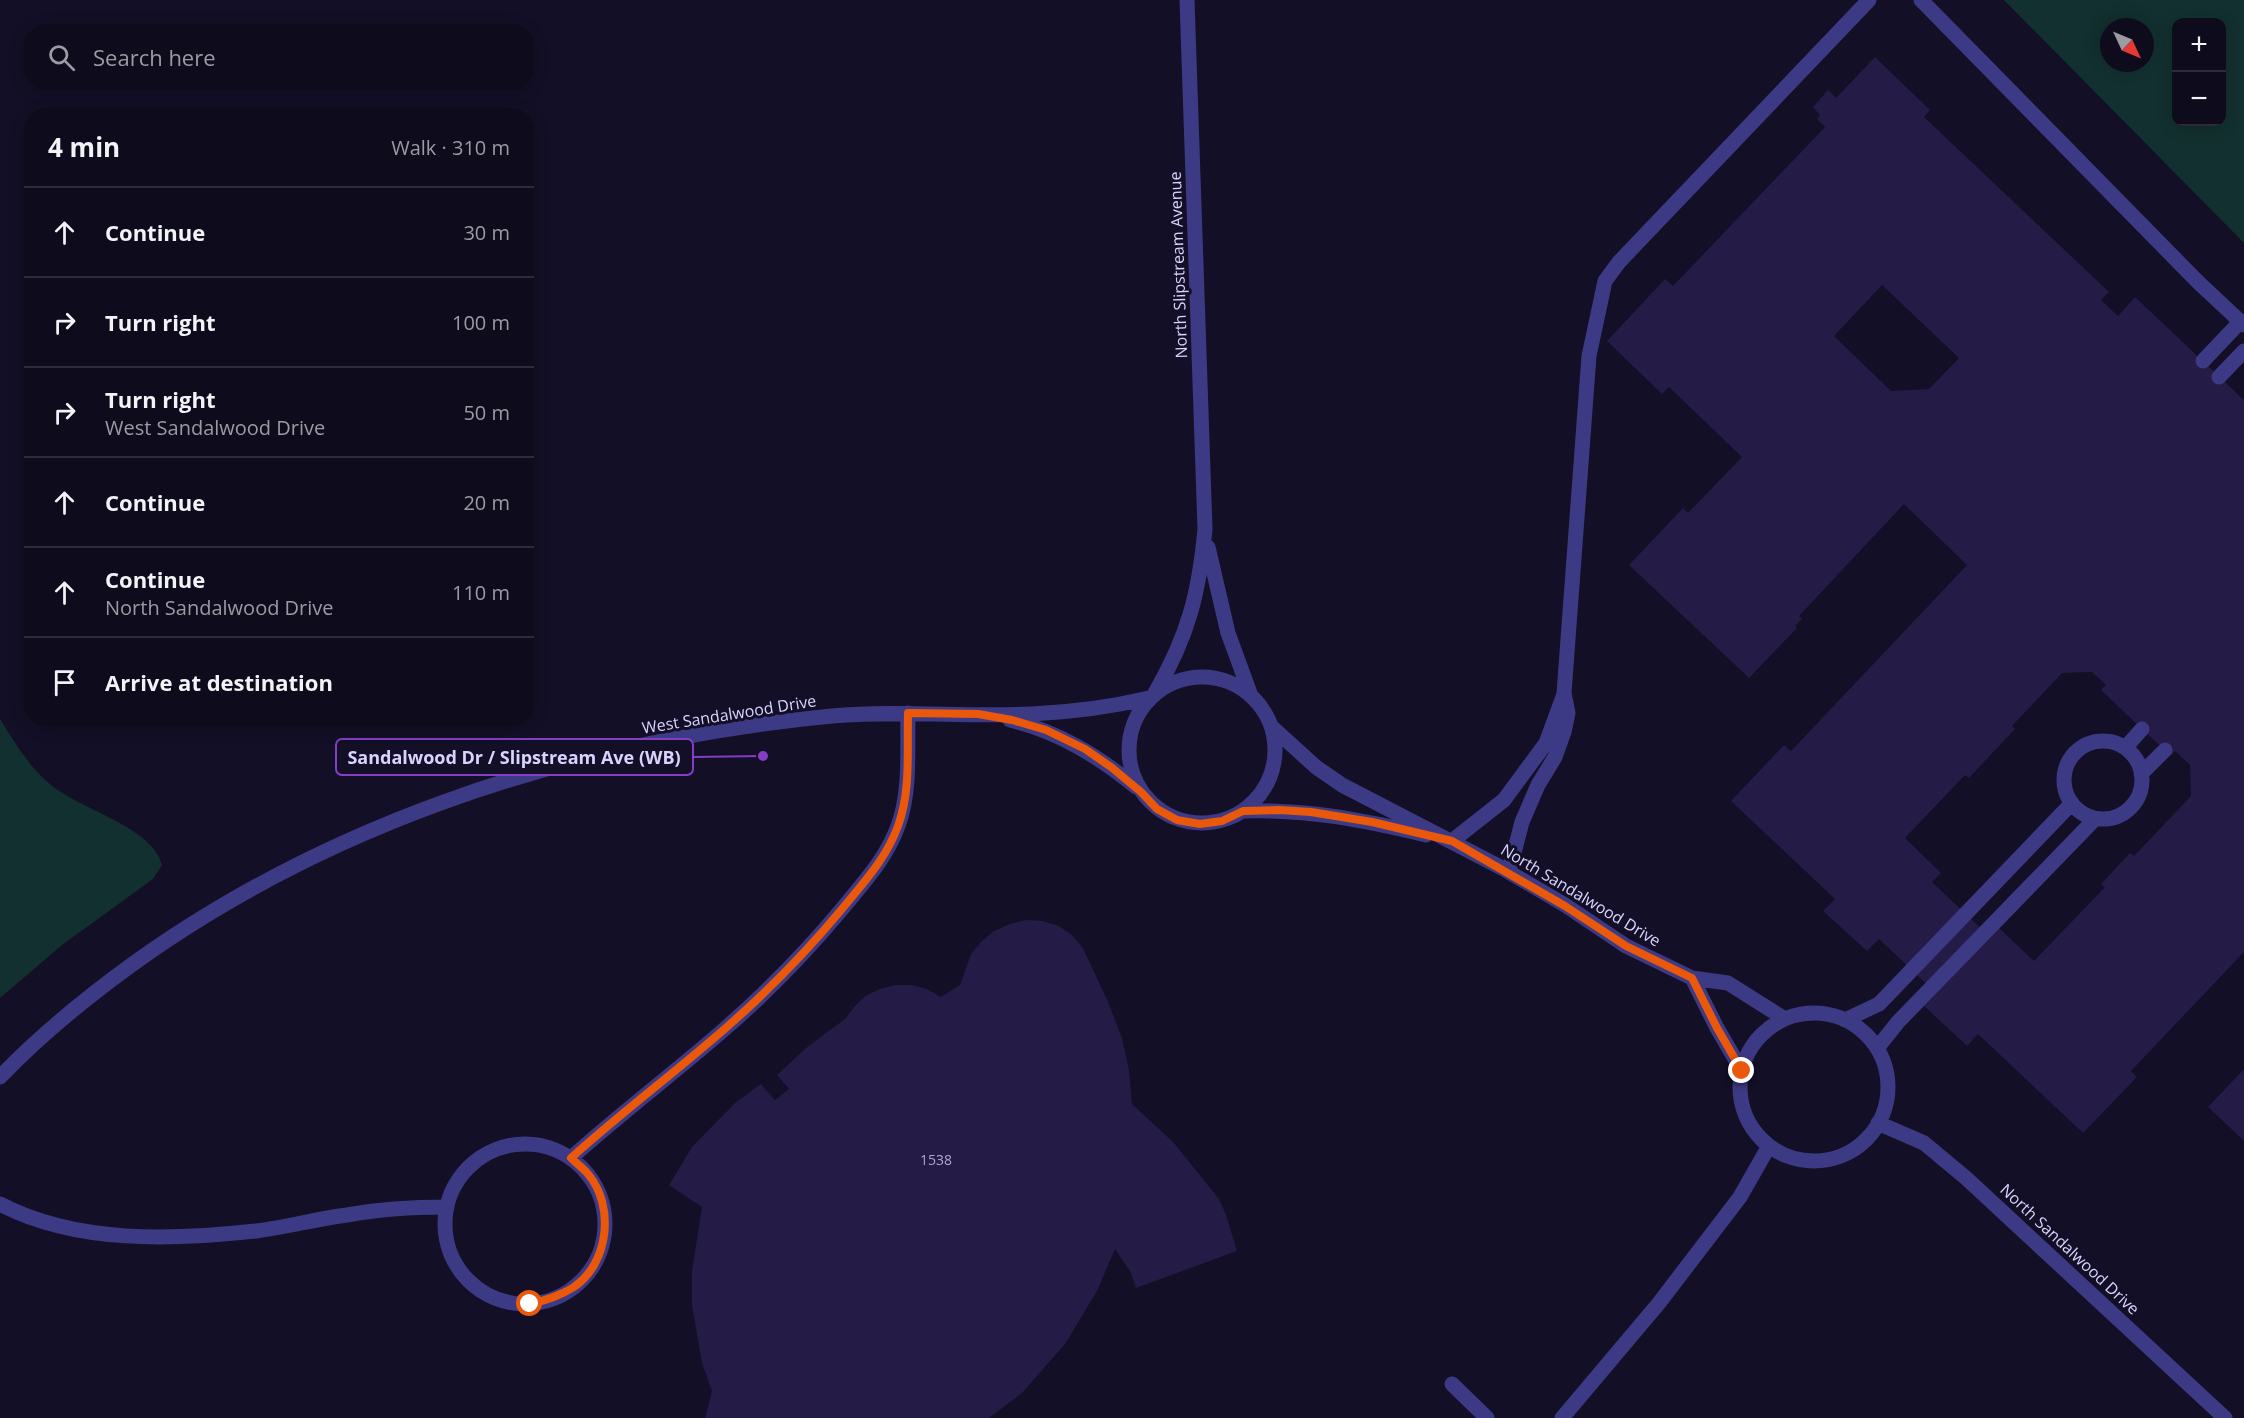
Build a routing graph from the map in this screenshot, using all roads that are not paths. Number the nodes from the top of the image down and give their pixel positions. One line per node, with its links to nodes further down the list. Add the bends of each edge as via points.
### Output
1 (1187, 0): 8 (street, North Slipstream Avenue)
2 (1869, 0): 10 (street, via 1605,281 1588,356)
3 (1922, 0): 4 (street)
4 (2242, 323): 6 (street)
5 (2244, 351): 7 (street)
6 (2203, 361)
7 (2219, 377)
8 (1205, 529): 9 (street, North Slipstream Avenue, via 1228,633); 11 (street, North Slipstream Avenue, via 1192,613 1183,641)
9 (1250, 693): 11 (street, via 1213,676 1172,682); 14 (street, via 1264,708)
10 (1564, 693): 23 (street, via 1546,743 1504,800); 24 (street, via 1568,713 1564,732 1522,822)
11 (1152, 695): 13 (street, West Sandalwood Drive, via 1117,706 1083,710); 19 (street, via 1137,715 1130,734 1128,754)
12 (908, 713): 13 (street, West Sandalwood Drive); 30 (street, West Sandalwood Drive, via 834,716 646,745 480,790 384,825 317,854 190,924 129,965 66,1015); 33 (street, via 905,799 889,848 873,873 772,986)
13 (978, 714): 19 (street, West Sandalwood Drive, via 1046,730 1085,749)
14 (1272, 727): 21 (street, via 1276,750 1272,774 1261,795); 23 (street, North Sandalwood Drive, via 1316,767 1342,784)
15 (2142, 729): 16 (street)
16 (2125, 748): 18 (street, via 2135,757); 20 (street, via 2100,741 2078,750 2065,772 2064,784)
17 (2165, 750): 18 (street)
18 (2141, 774): 22 (street, via 2143,782 2132,807 2122,815)
19 (1141, 792): 21 (street, via 1157,809 1177,820 1200,824 1222,821)
20 (2072, 803): 22 (street); 27 (street, via 1879,1004)
21 (1243, 811): 23 (street, North Sandalwood Drive, via 1314,812)
22 (2095, 819): 28 (street)
23 (1452, 841): 24 (street, North Sandalwood Drive)
24 (1509, 872): 25 (street, North Sandalwood Drive, via 1626,946)
25 (1692, 978): 26 (street, North Sandalwood Drive, via 1728,983); 29 (street)
26 (1785, 1019): 27 (street, via 1825,1014); 29 (street, via 1762,1036 1749,1052)
27 (1845, 1020): 28 (street)
28 (1878, 1047): 31 (street, via 1888,1088)
29 (1742, 1071): 32 (street, via 1744,1112)
30 (0, 1077)
31 (1878, 1123): 32 (street, via 1856,1149 1835,1159 1789,1157); 39 (street, North Sandalwood Drive, via 1924,1143 1966,1178)
32 (1769, 1146): 38 (street, via 1720,1224)
33 (571, 1158): 35 (street, via 551,1148 529,1144 496,1150 468,1168); 35 (street, via 589,1175 601,1197 605,1221 602,1245 592,1268 575,1286 554,1298 530,1304 506,1301 477,1287 451,1256 445,1231)
34 (0, 1204): 35 (street, via 46,1223 77,1230 159,1236 257,1231 384,1209)
35 (447, 1207)
36 (1452, 1384): 37 (street)
37 (1487, 1418)
38 (1562, 1418)
39 (2225, 1418)

